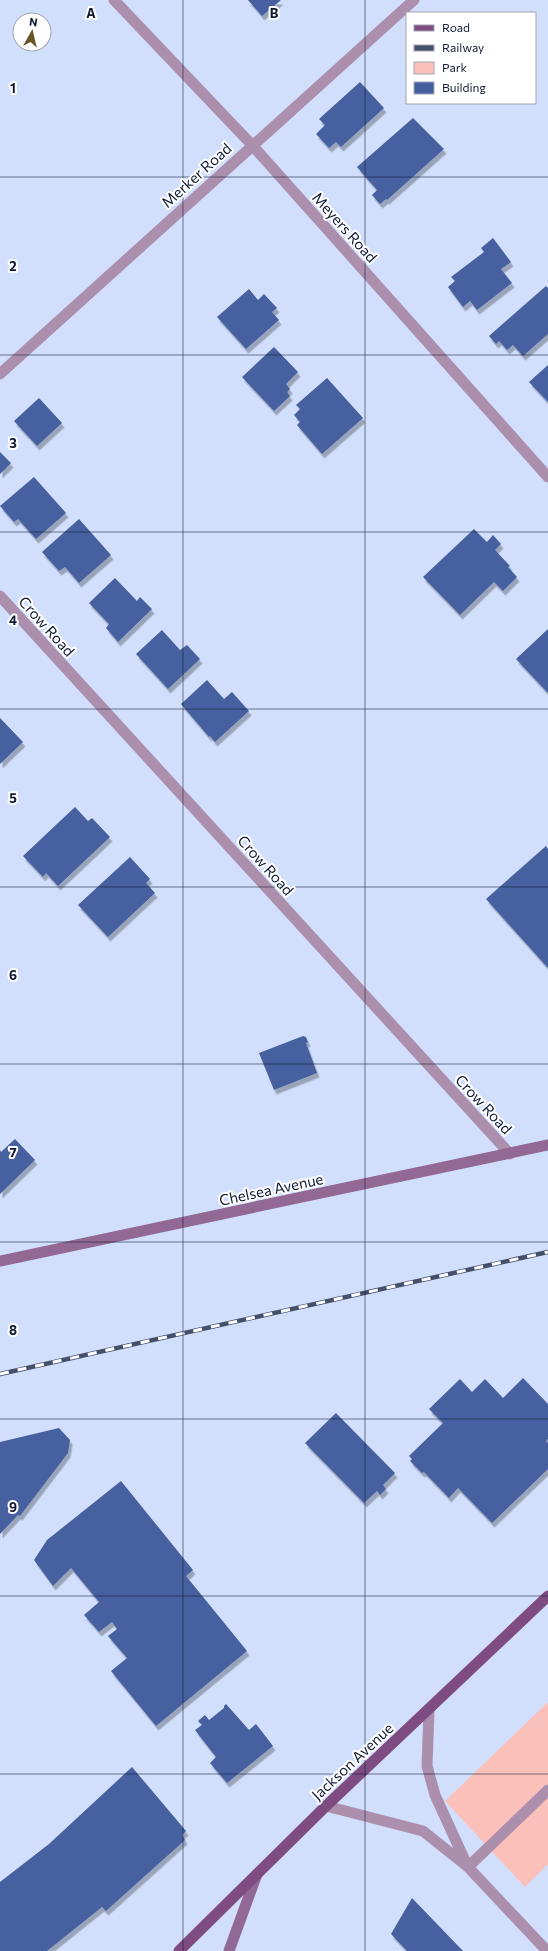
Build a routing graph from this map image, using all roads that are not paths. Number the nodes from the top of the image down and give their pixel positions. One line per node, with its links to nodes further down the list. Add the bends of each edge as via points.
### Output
1 (114, 0): 3 (street, Meyers Road)
2 (414, 0): 3 (street, Merker Road)
3 (252, 145): 4 (street, Merker Road); 5 (street, Meyers Road)
4 (0, 374)
5 (548, 477)
6 (0, 596): 8 (street, Crow Road)
7 (548, 1145): 8 (main road, Chelsea Avenue)
8 (510, 1154): 9 (main road, Chelsea Avenue)
9 (0, 1261)
10 (548, 1596): 11 (main road, Jackson Avenue)
11 (429, 1711): 13 (main road, Jackson Avenue); 14 (street, via 427,1766 435,1796)
12 (548, 1790): 14 (street)
13 (326, 1806): 14 (street, via 423,1831); 15 (main road, Jackson Avenue)
14 (468, 1867): 18 (street)
15 (257, 1874): 16 (main road, Jackson Avenue); 17 (main road)
16 (179, 1951)
17 (229, 1951)
18 (547, 1951)

